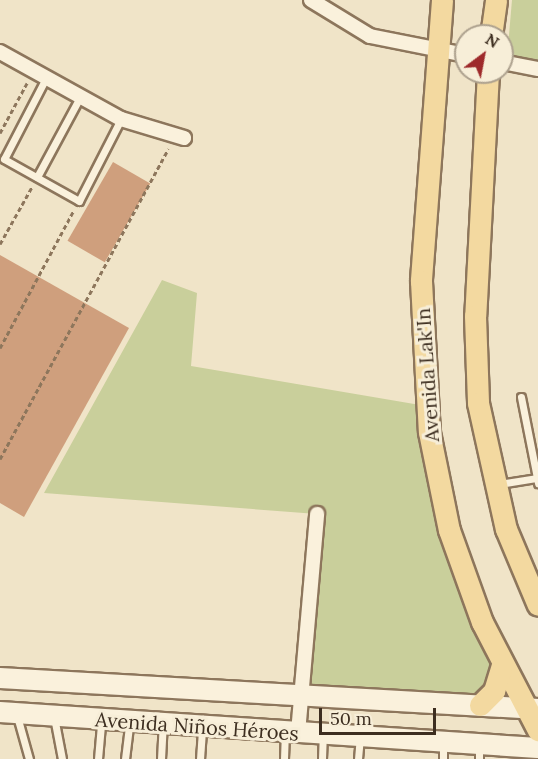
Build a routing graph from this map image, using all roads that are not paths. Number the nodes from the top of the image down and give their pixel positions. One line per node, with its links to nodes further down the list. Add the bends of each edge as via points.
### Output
1 (311, 0): 4 (street)
2 (442, 0): 6 (main road, Avenida Lak'In)
3 (496, 0): 5 (main road)
4 (325, 4): 6 (street, via 370,36)
5 (493, 24)
6 (439, 50): 8 (street); 22 (main road, Avenida Lak'In, via 421,281 426,406 449,530)
7 (0, 52): 11 (street)
8 (454, 53)
9 (514, 64): 10 (street)
10 (538, 69)
11 (40, 75): 13 (street); 16 (lane, via 4,159)
12 (487, 84): 19 (main road, via 475,316 478,403)
13 (80, 97): 14 (street); 16 (lane)
14 (121, 119): 15 (street); 16 (lane, via 79,201)
15 (179, 137)
16 (37, 177)
17 (521, 398): 18 (lane)
18 (538, 480): 19 (lane)
19 (496, 485): 21 (main road, via 506,529)
20 (317, 514): 24 (street)
21 (538, 605)
22 (502, 664): 25 (main road, via 494,691); 26 (main road, Avenida Lak'In)
23 (0, 678): 24 (main road, Avenida Niños Héroes)
24 (301, 697): 25 (main road, Avenida Niños Héroes); 34 (street)
25 (480, 705): 26 (main road, Avenida Niños Héroes)
26 (531, 708): 33 (main road, Avenida Lak'In)
27 (8, 713): 28 (main road, Avenida Niños Héroes); 41 (lane)
28 (54, 716): 29 (main road, Avenida Niños Héroes); 42 (lane)
29 (102, 719): 30 (main road, Avenida Niños Héroes); 43 (lane)
30 (129, 721): 31 (main road, Avenida Niños Héroes); 44 (lane)
31 (163, 724): 32 (main road, Avenida Niños Héroes); 45 (lane)
32 (202, 726): 34 (main road, Avenida Niños Héroes); 46 (lane)
33 (538, 730)
34 (292, 733): 35 (main road, Avenida Niños Héroes); 47 (lane)
35 (323, 735): 36 (main road, Avenida Niños Héroes); 48 (lane)
36 (360, 737): 38 (main road, Avenida Niños Héroes); 49 (lane)
37 (538, 748): 40 (main road, Avenida Niños Héroes)
38 (443, 750): 39 (main road, Avenida Niños Héroes)
39 (479, 751): 40 (main road, Avenida Niños Héroes)
40 (518, 753)
41 (29, 759)
42 (62, 759)
43 (98, 759)
44 (125, 759)
45 (161, 759)
46 (200, 759)
47 (284, 759)
48 (322, 759)
49 (358, 759)

